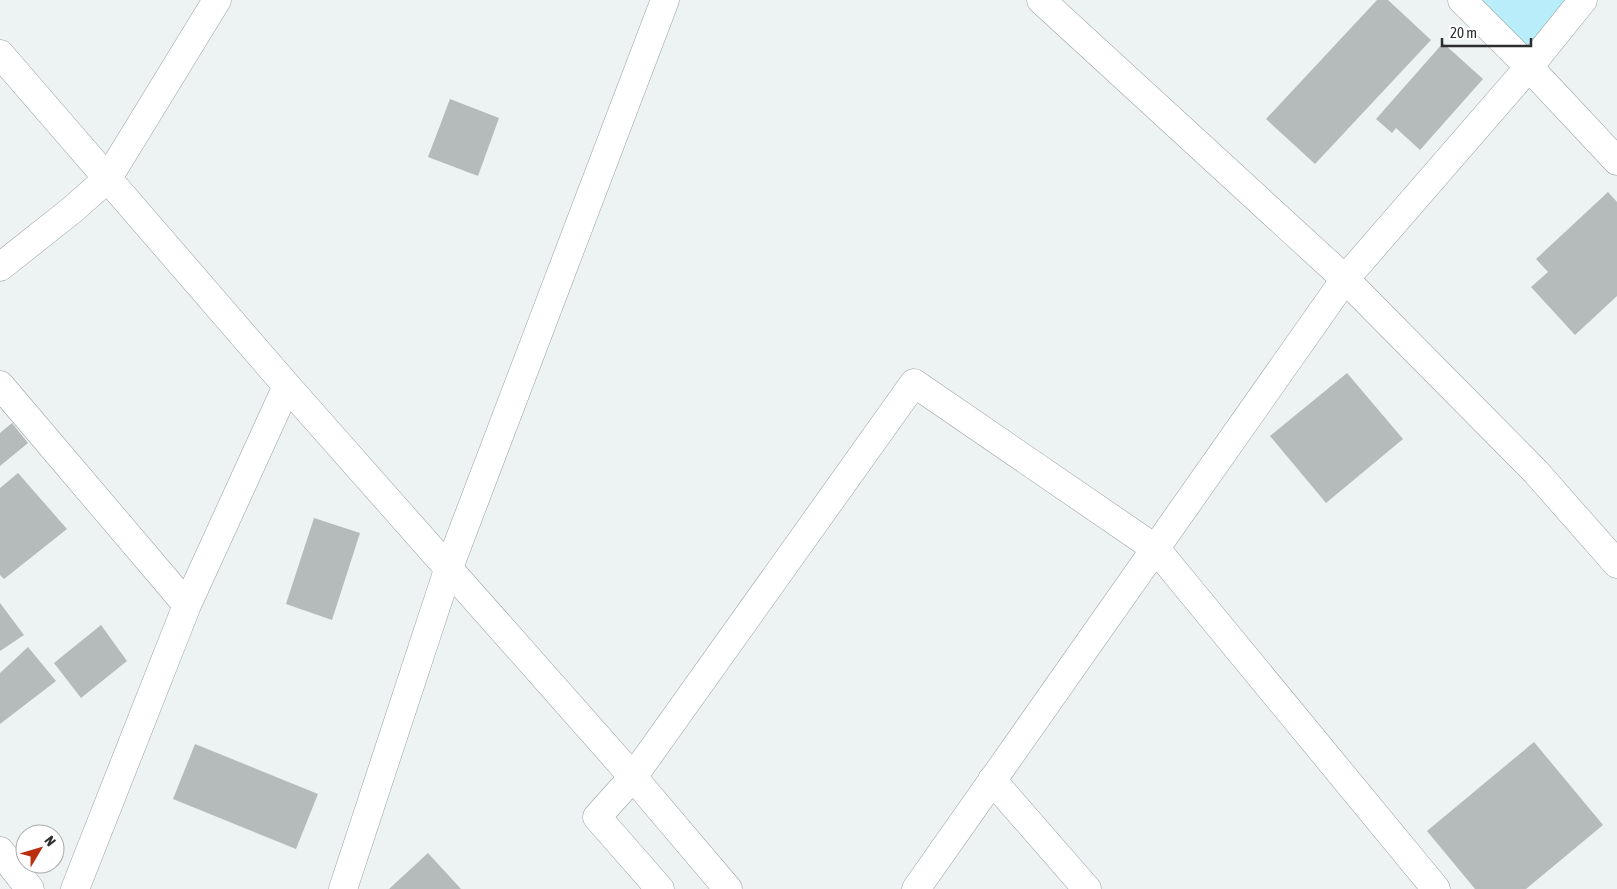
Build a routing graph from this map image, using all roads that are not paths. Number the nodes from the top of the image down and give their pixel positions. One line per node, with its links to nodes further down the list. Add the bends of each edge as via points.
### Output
1 (217, 0): 9 (street)
2 (665, 0): 16 (street)
3 (1041, 0): 11 (street)
4 (1462, 0): 7 (street)
5 (1583, 0): 7 (street)
6 (0, 54): 9 (street)
7 (1529, 67): 8 (street); 11 (street)
8 (1617, 161)
9 (108, 178): 10 (street); 13 (street)
10 (0, 267)
11 (1345, 279): 14 (street); 15 (street, via 1536,472)
12 (0, 385): 17 (street)
13 (286, 386): 16 (street); 17 (street)
14 (1156, 548): 18 (street, via 914,382); 19 (street); 28 (street)
15 (1617, 564)
16 (448, 570): 18 (street); 23 (street)
17 (188, 605): 22 (street)
18 (633, 777): 24 (street, via 597,816); 25 (street)
19 (992, 780): 26 (street); 27 (street)
20 (0, 851): 21 (street)
21 (30, 889)
22 (75, 889)
23 (343, 889)
24 (660, 889)
25 (728, 889)
26 (916, 889)
27 (1086, 889)
28 (1436, 889)

